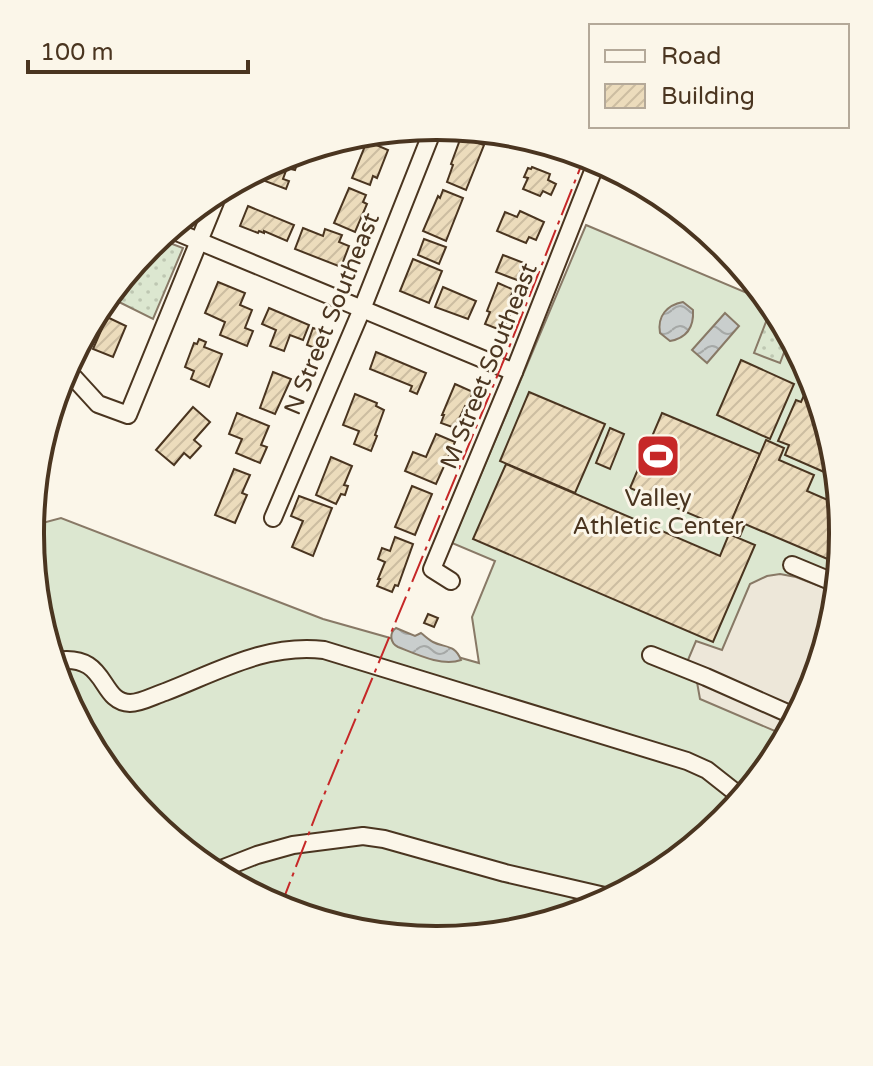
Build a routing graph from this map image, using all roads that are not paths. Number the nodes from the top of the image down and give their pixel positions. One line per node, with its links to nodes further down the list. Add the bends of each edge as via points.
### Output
1 (429, 140): 6 (street, N Street Southeast)
2 (592, 173): 7 (street, M Street Southeast)
3 (211, 212): 5 (street)
4 (183, 234): 5 (street)
5 (199, 241): 6 (street); 8 (street, via 128,415 98,404)
6 (362, 309): 7 (street); 9 (street, N Street Southeast)
7 (514, 372): 12 (street, M Street Southeast, via 432,569)
8 (76, 379)
9 (273, 518)
10 (792, 565): 11 (street)
11 (826, 579)
12 (451, 581)
13 (651, 655): 15 (street)
14 (65, 660): 16 (street, via 87,664 114,696 130,703 268,652 324,650 687,761)
15 (786, 712)
16 (733, 791)
17 (229, 866): 18 (street, via 293,845 363,836)
18 (593, 893)

